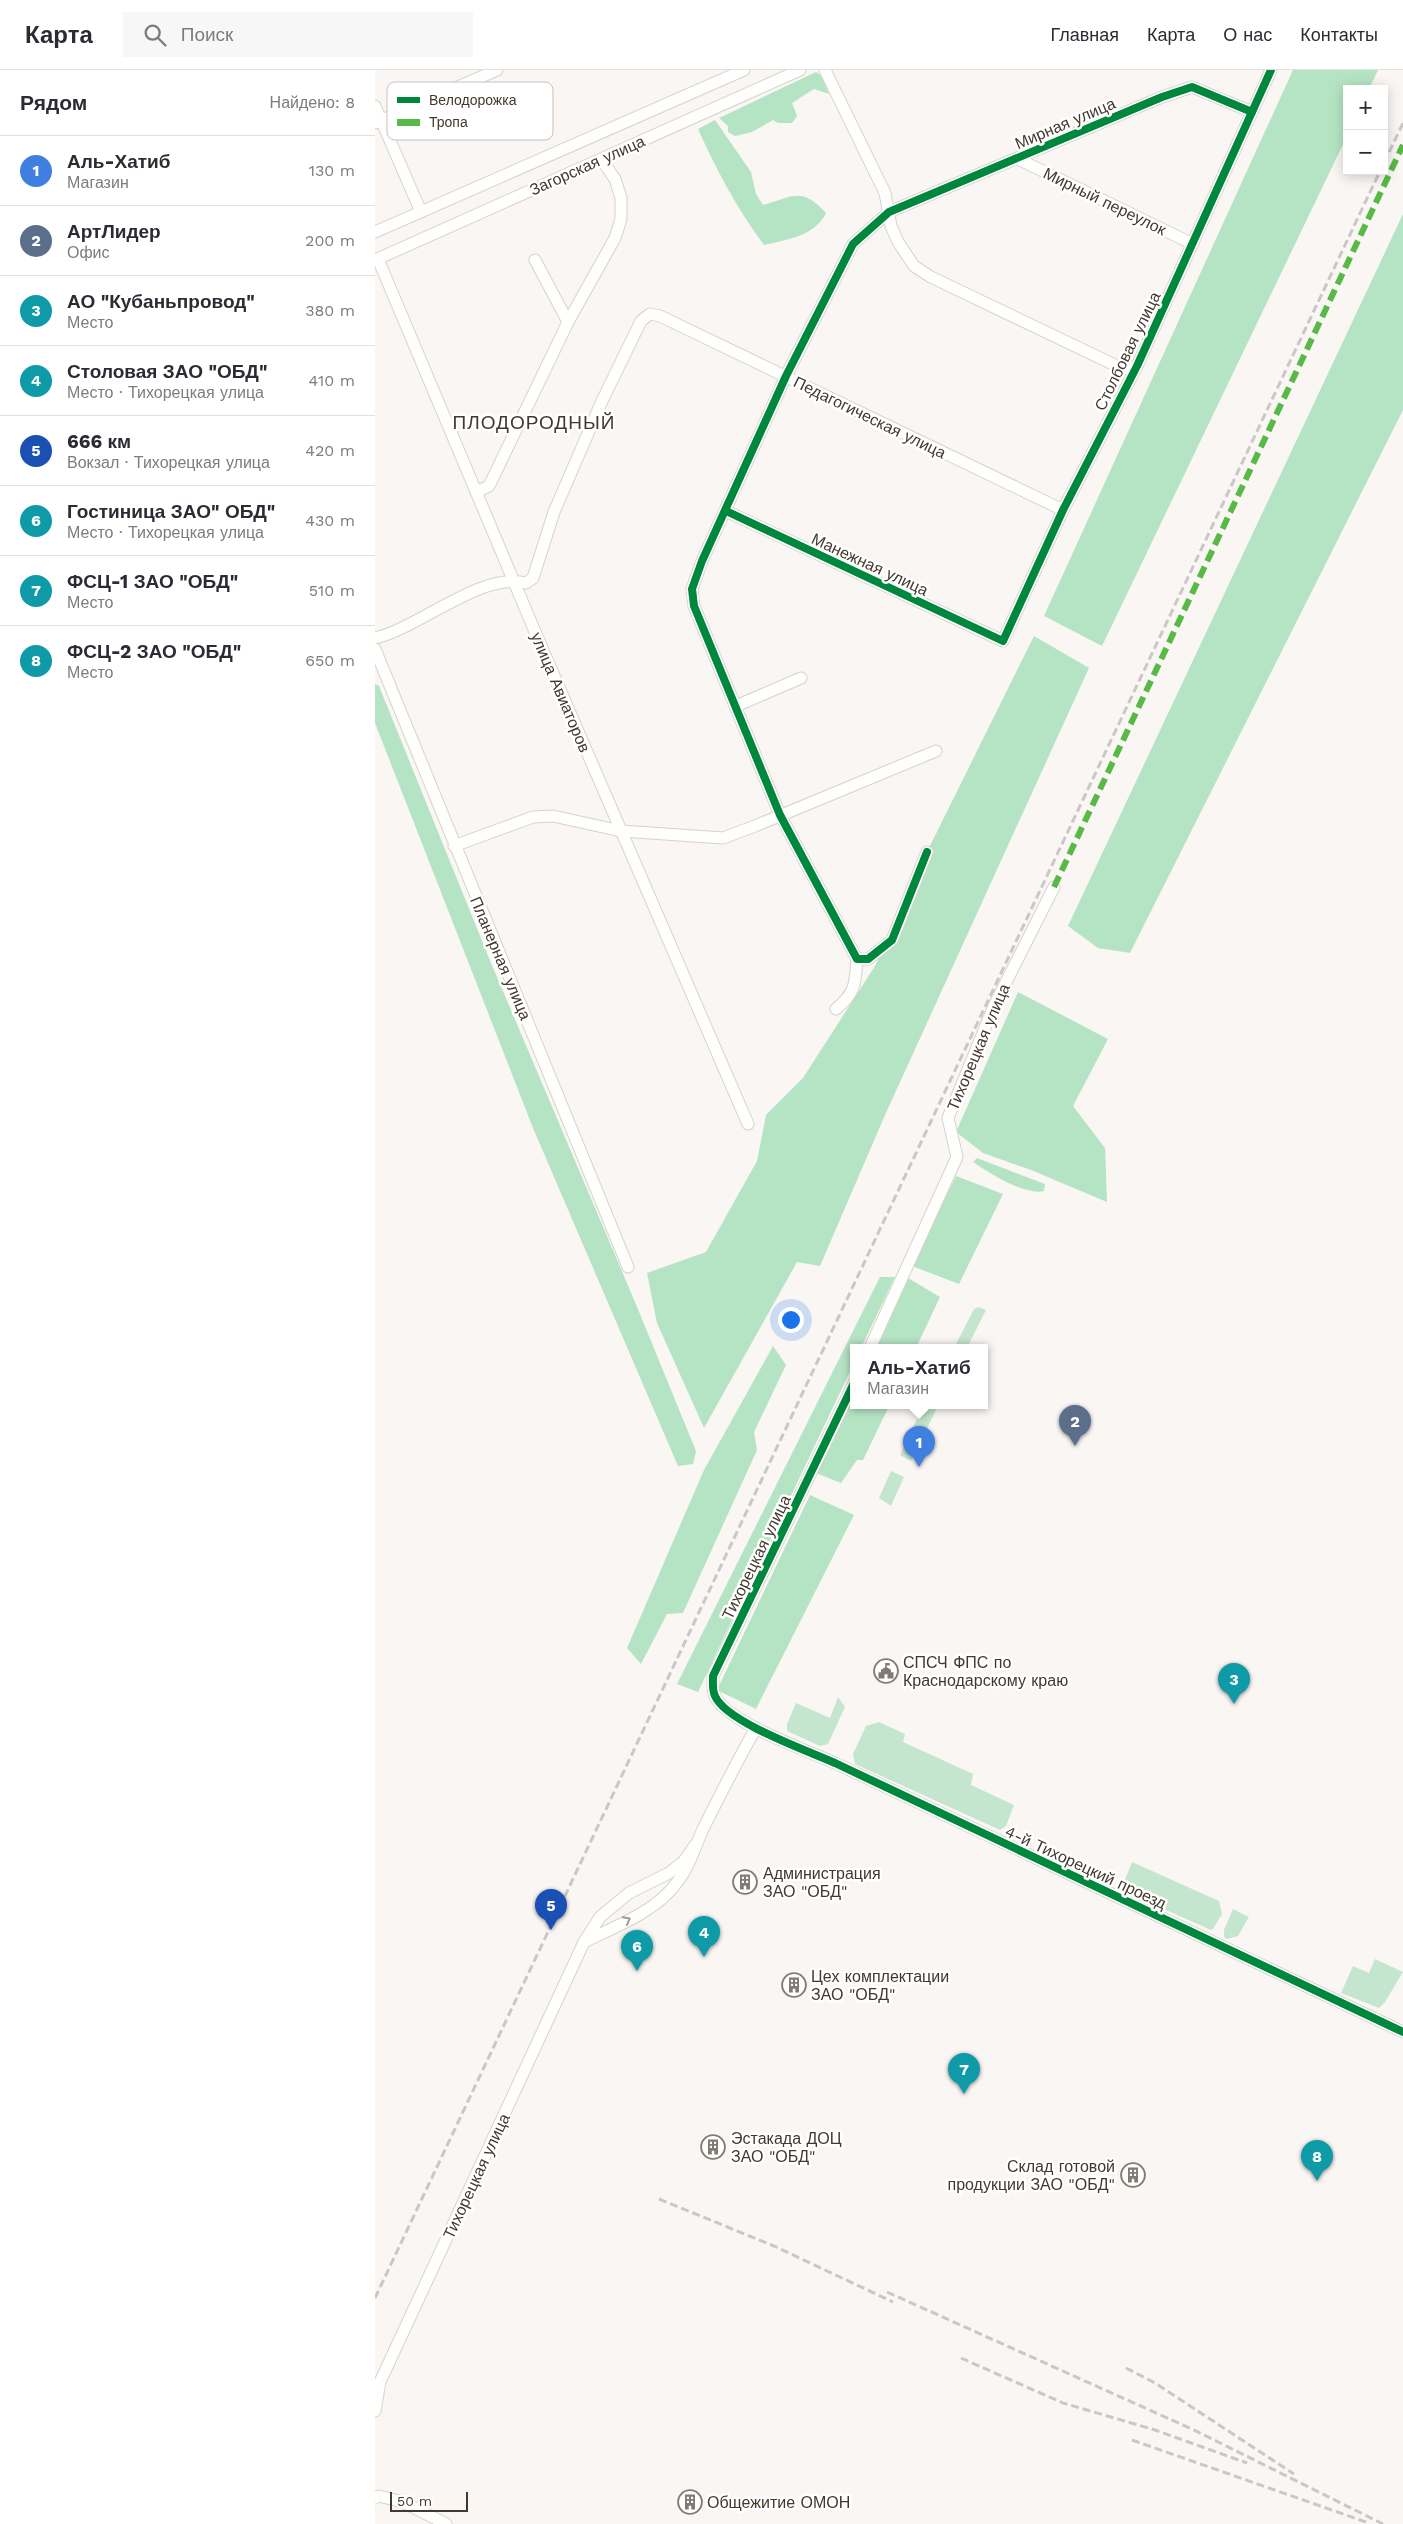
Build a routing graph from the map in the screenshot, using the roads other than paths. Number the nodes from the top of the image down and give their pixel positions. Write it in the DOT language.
graph roads {
  1 [pos="497,70"];
  2 [pos="744,70"];
  3 [pos="800,70"];
  4 [pos="825,70"];
  5 [pos="1271,70"];
  6 [pos="470,82"];
  7 [pos="375,106"];
  8 [pos="1252,112"];
  9 [pos="378,122"];
  10 [pos="1017,158"];
  11 [pos="601,159"];
  12 [pos="421,212"];
  13 [pos="889,212"];
  14 [pos="375,232"];
  15 [pos="1193,244"];
  16 [pos="377,259"];
  17 [pos="535,260"];
  18 [pos="568,322"];
  19 [pos="1137,366"];
  20 [pos="786,376"];
  21 [pos="476,492"];
  22 [pos="1063,510"];
  23 [pos="726,511"];
  24 [pos="514,580"];
  25 [pos="375,638"];
  26 [pos="1003,641"];
  27 [pos="375,650"];
  28 [pos="801,678"];
  29 [pos="736,706"];
  30 [pos="936,751"];
  31 [pos="779,815"];
  32 [pos="621,831"];
  33 [pos="454,846"];
  34 [pos="927,852"];
  35 [pos="1054,887"];
  36 [pos="857,959"];
  37 [pos="836,1009"];
  38 [pos="748,1124"];
  39 [pos="628,1266"];
  40 [pos="872,1344"];
  41 [pos="850,1391"];
  42 [pos="756,1728"];
  43 [pos="696,1844"];
  44 [pos="584,1942"];
  45 [pos="1403,2032"];
  46 [pos="375,2411"];
  47 [pos="375,2498"];
  48 [pos="446,2524"];
  1 -- 6 [label="street"];
  2 -- 12 [label="street, Загорская улица"];
  3 -- 11 [label="street, Загорская улица"];
  4 -- 13 [label="street"];
  5 -- 8 [label="street, Столбовая улица"];
  7 -- 9 [label="street"];
  8 -- 10 [label="street, Мирная улица"];
  8 -- 15 [label="street, Столбовая улица"];
  9 -- 12 [label="street"];
  10 -- 13 [label="street, Мирная улица"];
  10 -- 15 [label="street, Мирный переулок"];
  11 -- 16 [label="street, Загорская улица"];
  11 -- 18 [label="street"];
  12 -- 14 [label="street, Загорская улица"];
  13 -- 19 [label="street"];
  13 -- 20 [label="street, Мирная улица"];
  15 -- 19 [label="street, Столбовая улица"];
  16 -- 21 [label="street, улица Авиаторов"];
  17 -- 18 [label="street"];
  18 -- 21 [label="street"];
  19 -- 22 [label="street, Столбовая улица"];
  20 -- 22 [label="street, Педагогическая улица"];
  20 -- 23 [label="street, Мирная улица"];
  20 -- 24 [label="street, Педагогическая улица"];
  21 -- 24 [label="street, улица Авиаторов"];
  22 -- 26 [label="street, Столбовая улица"];
  23 -- 26 [label="street, Манежная улица"];
  23 -- 29 [label="street, Мирная улица"];
  24 -- 25 [label="street"];
  24 -- 32 [label="street, улица Авиаторов"];
  27 -- 33 [label="street, Планерная улица"];
  28 -- 29 [label="street"];
  29 -- 31 [label="street, Мирная улица"];
  30 -- 31 [label="street"];
  31 -- 32 [label="street"];
  31 -- 36 [label="street, Мирная улица"];
  32 -- 33 [label="street"];
  32 -- 38 [label="street, улица Авиаторов"];
  33 -- 39 [label="street, Планерная улица"];
  34 -- 36 [label="street"];
  35 -- 40 [label="street, Тихорецкая улица"];
  36 -- 37 [label="street"];
  41 -- 42 [label="street, Тихорецкая улица"];
  42 -- 43 [label="street, Тихорецкая улица"];
  42 -- 45 [label="street, 4-й Тихорецкий проезд"];
  43 -- 44 [label="street, Тихорецкая улица"];
  44 -- 43 [label="street, Тихорецкая улица, one-way"];
  44 -- 46 [label="street, Тихорецкая улица"];
  47 -- 48 [label="street"];
}
